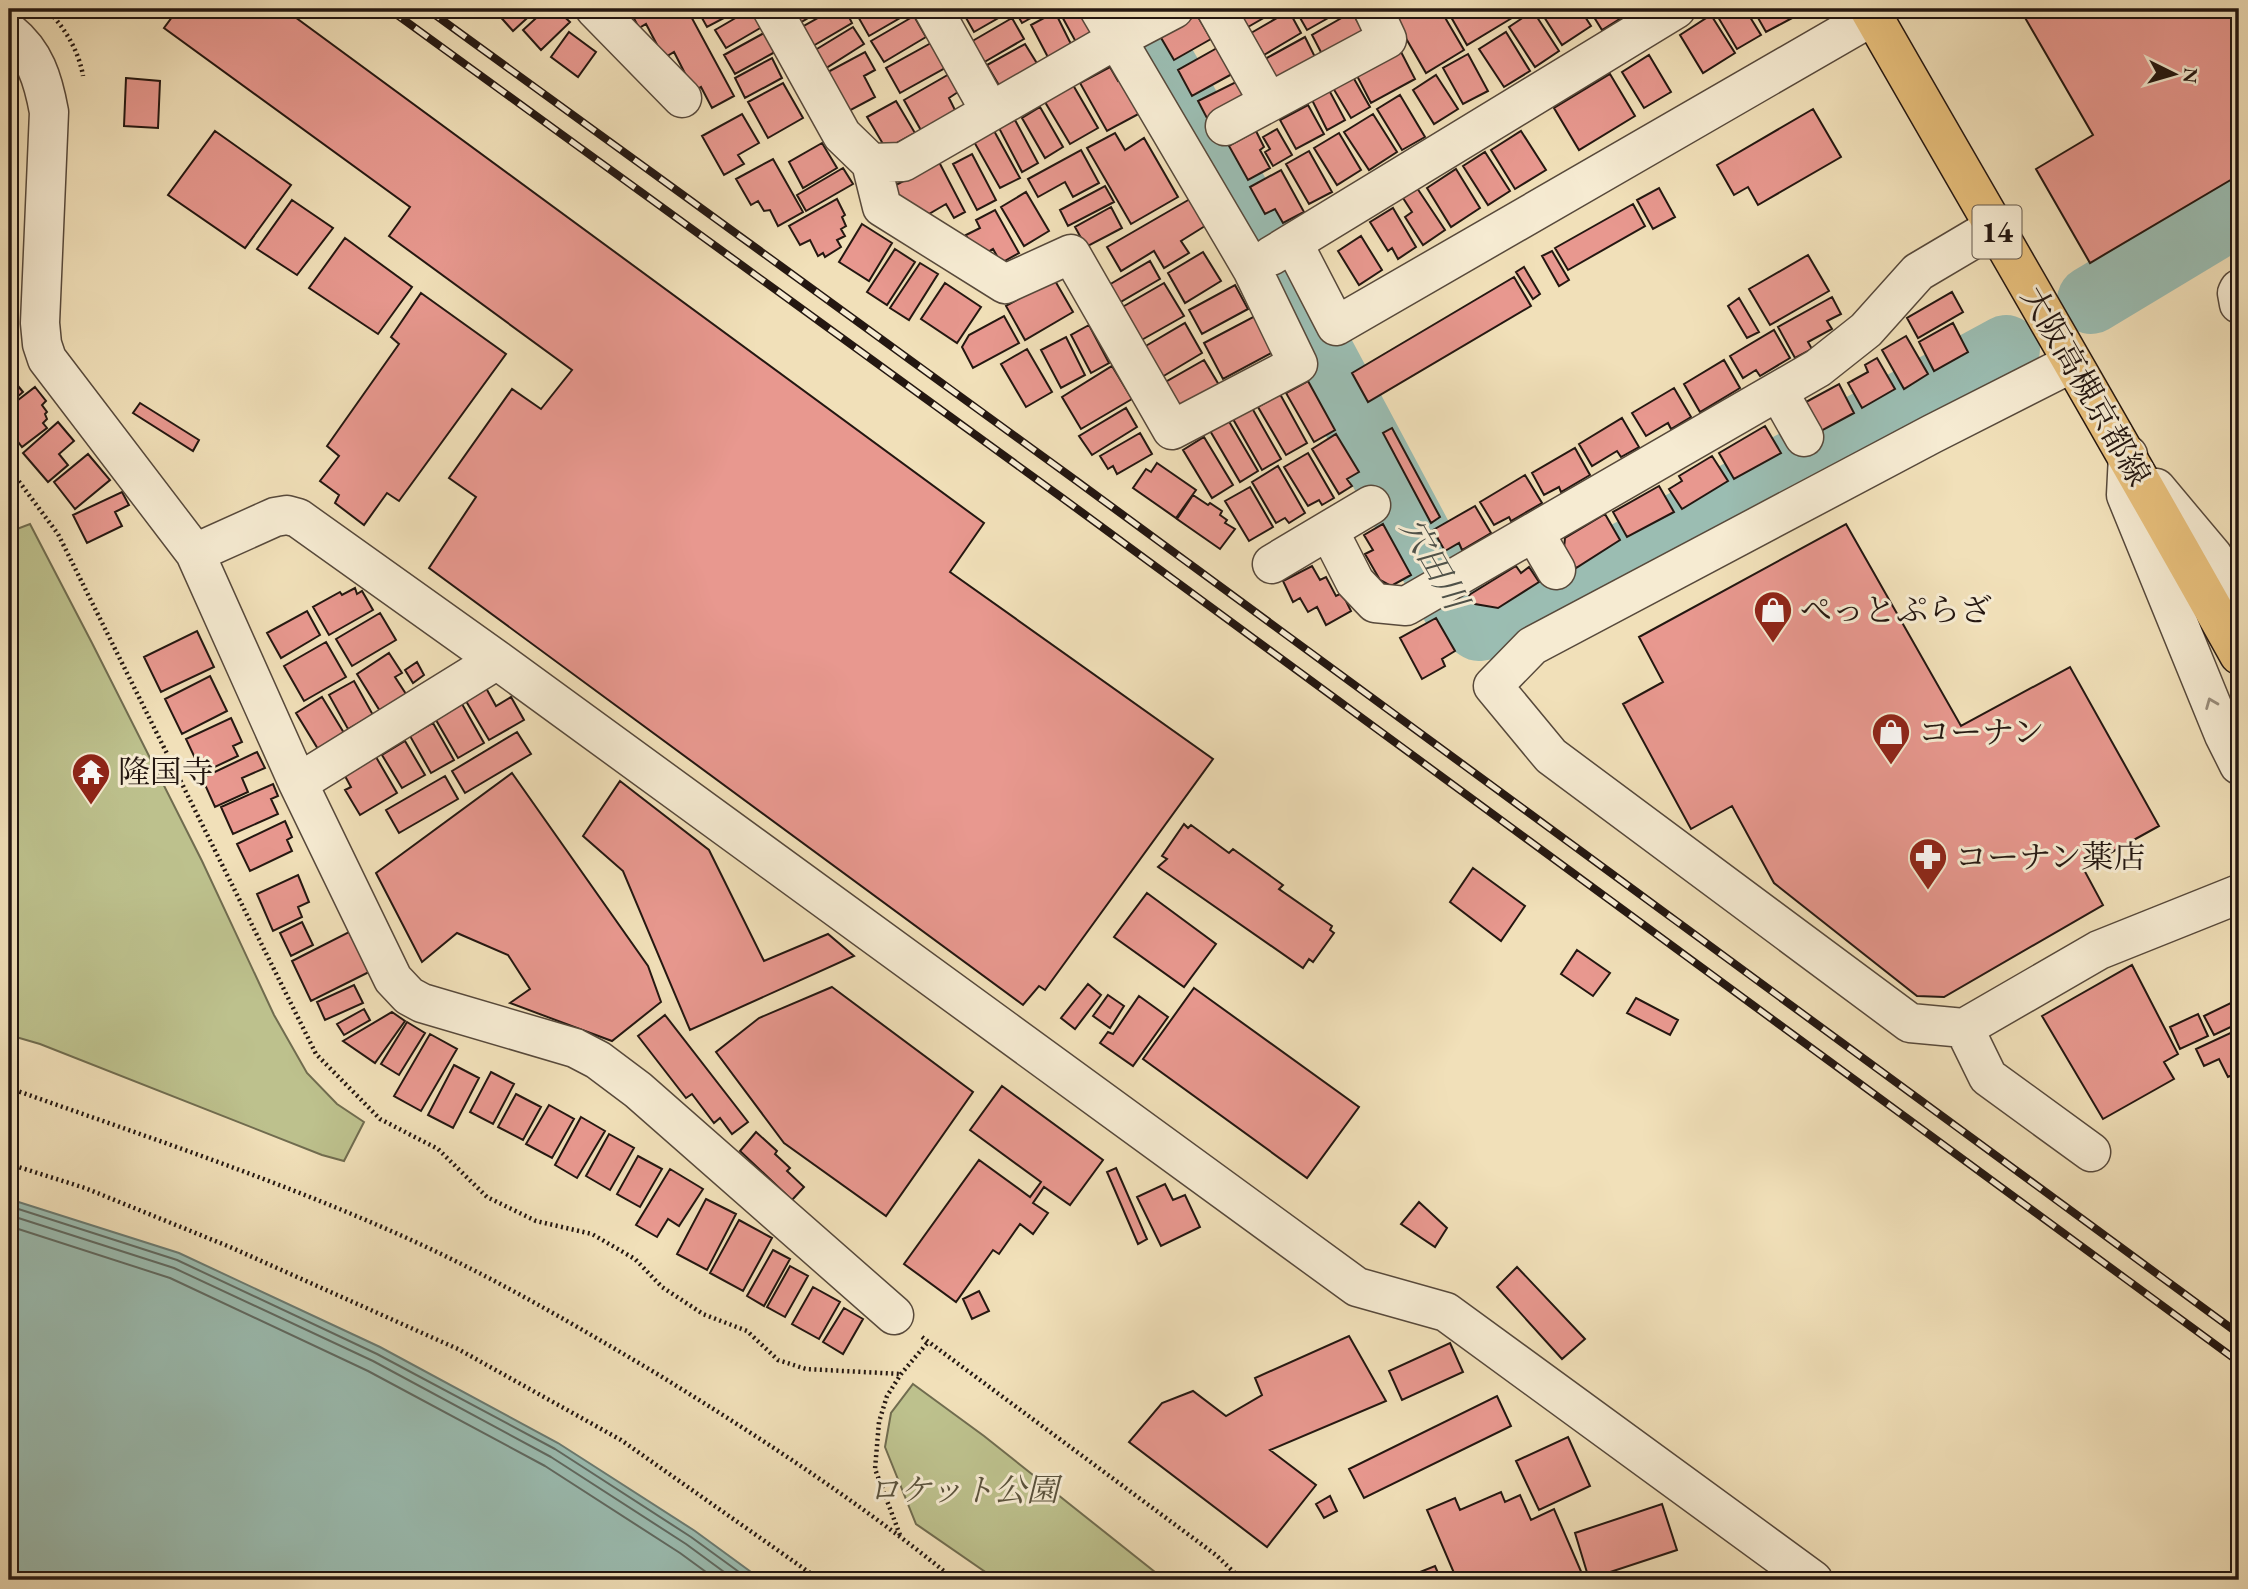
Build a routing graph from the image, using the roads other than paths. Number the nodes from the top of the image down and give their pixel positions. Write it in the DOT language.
graph roads {
  1 [pos="595,9"];
  2 [pos="772,9"];
  3 [pos="933,9"];
  4 [pos="1216,9"];
  5 [pos="1373,9"];
  6 [pos="1676,9"];
  7 [pos="1871,12"];
  8 [pos="1163,15"];
  9 [pos="1108,24"];
  10 [pos="9,32"];
  11 [pos="682,98"];
  12 [pos="1268,101"];
  13 [pos="990,111"];
  14 [pos="1225,126"];
  15 [pos="871,163"];
  16 [pos="1994,227"];
  17 [pos="1274,255"];
  18 [pos="2239,289"];
  19 [pos="2239,304"];
  20 [pos="2072,363"];
  21 [pos="1778,391"];
  22 [pos="1804,437"];
  23 [pos="2128,455"];
  24 [pos="1371,505"];
  25 [pos="1329,531"];
  26 [pos="1534,532"];
  27 [pos="195,553"];
  28 [pos="1272,564"];
  29 [pos="1556,570"];
  30 [pos="2239,598"];
  31 [pos="2239,654"];
  32 [pos="497,660"];
  33 [pos="2239,765"];
  34 [pos="298,783"];
  35 [pos="2239,894"];
  36 [pos="1964,1028"];
  37 [pos="2091,1152"];
  38 [pos="894,1315"];
  39 [pos="1813,1580"];
  1 -- 11 [label="street"];
  2 -- 15 [label="street"];
  3 -- 13 [label="street"];
  4 -- 12 [label="street"];
  5 -- 12 [label="street"];
  6 -- 17 [label="street"];
  7 -- 16 [label="main road, 大阪高槻京都線 / 14"];
  7 -- 17 [label="street"];
  8 -- 9 [label="street"];
  9 -- 13 [label="street"];
  9 -- 17 [label="street"];
  10 -- 27 [label="street"];
  12 -- 14 [label="street"];
  13 -- 15 [label="street"];
  15 -- 17 [label="street"];
  16 -- 20 [label="main road, 大阪高槻京都線 / 14"];
  16 -- 21 [label="street"];
  18 -- 19 [label="street"];
  20 -- 23 [label="main road, 大阪高槻京都線 / 14"];
  20 -- 36 [label="street"];
  21 -- 22 [label="street"];
  21 -- 26 [label="street"];
  23 -- 30 [label="street"];
  23 -- 31 [label="main road, 大阪高槻京都線 / 14"];
  33 -- 23 [label="street, one-way"];
  24 -- 25 [label="street"];
  25 -- 26 [label="street"];
  25 -- 28 [label="street"];
  26 -- 29 [label="street"];
  27 -- 32 [label="street"];
  27 -- 34 [label="street"];
  32 -- 34 [label="street"];
  32 -- 39 [label="street"];
  34 -- 38 [label="street"];
  35 -- 36 [label="street"];
  36 -- 37 [label="street"];
}
